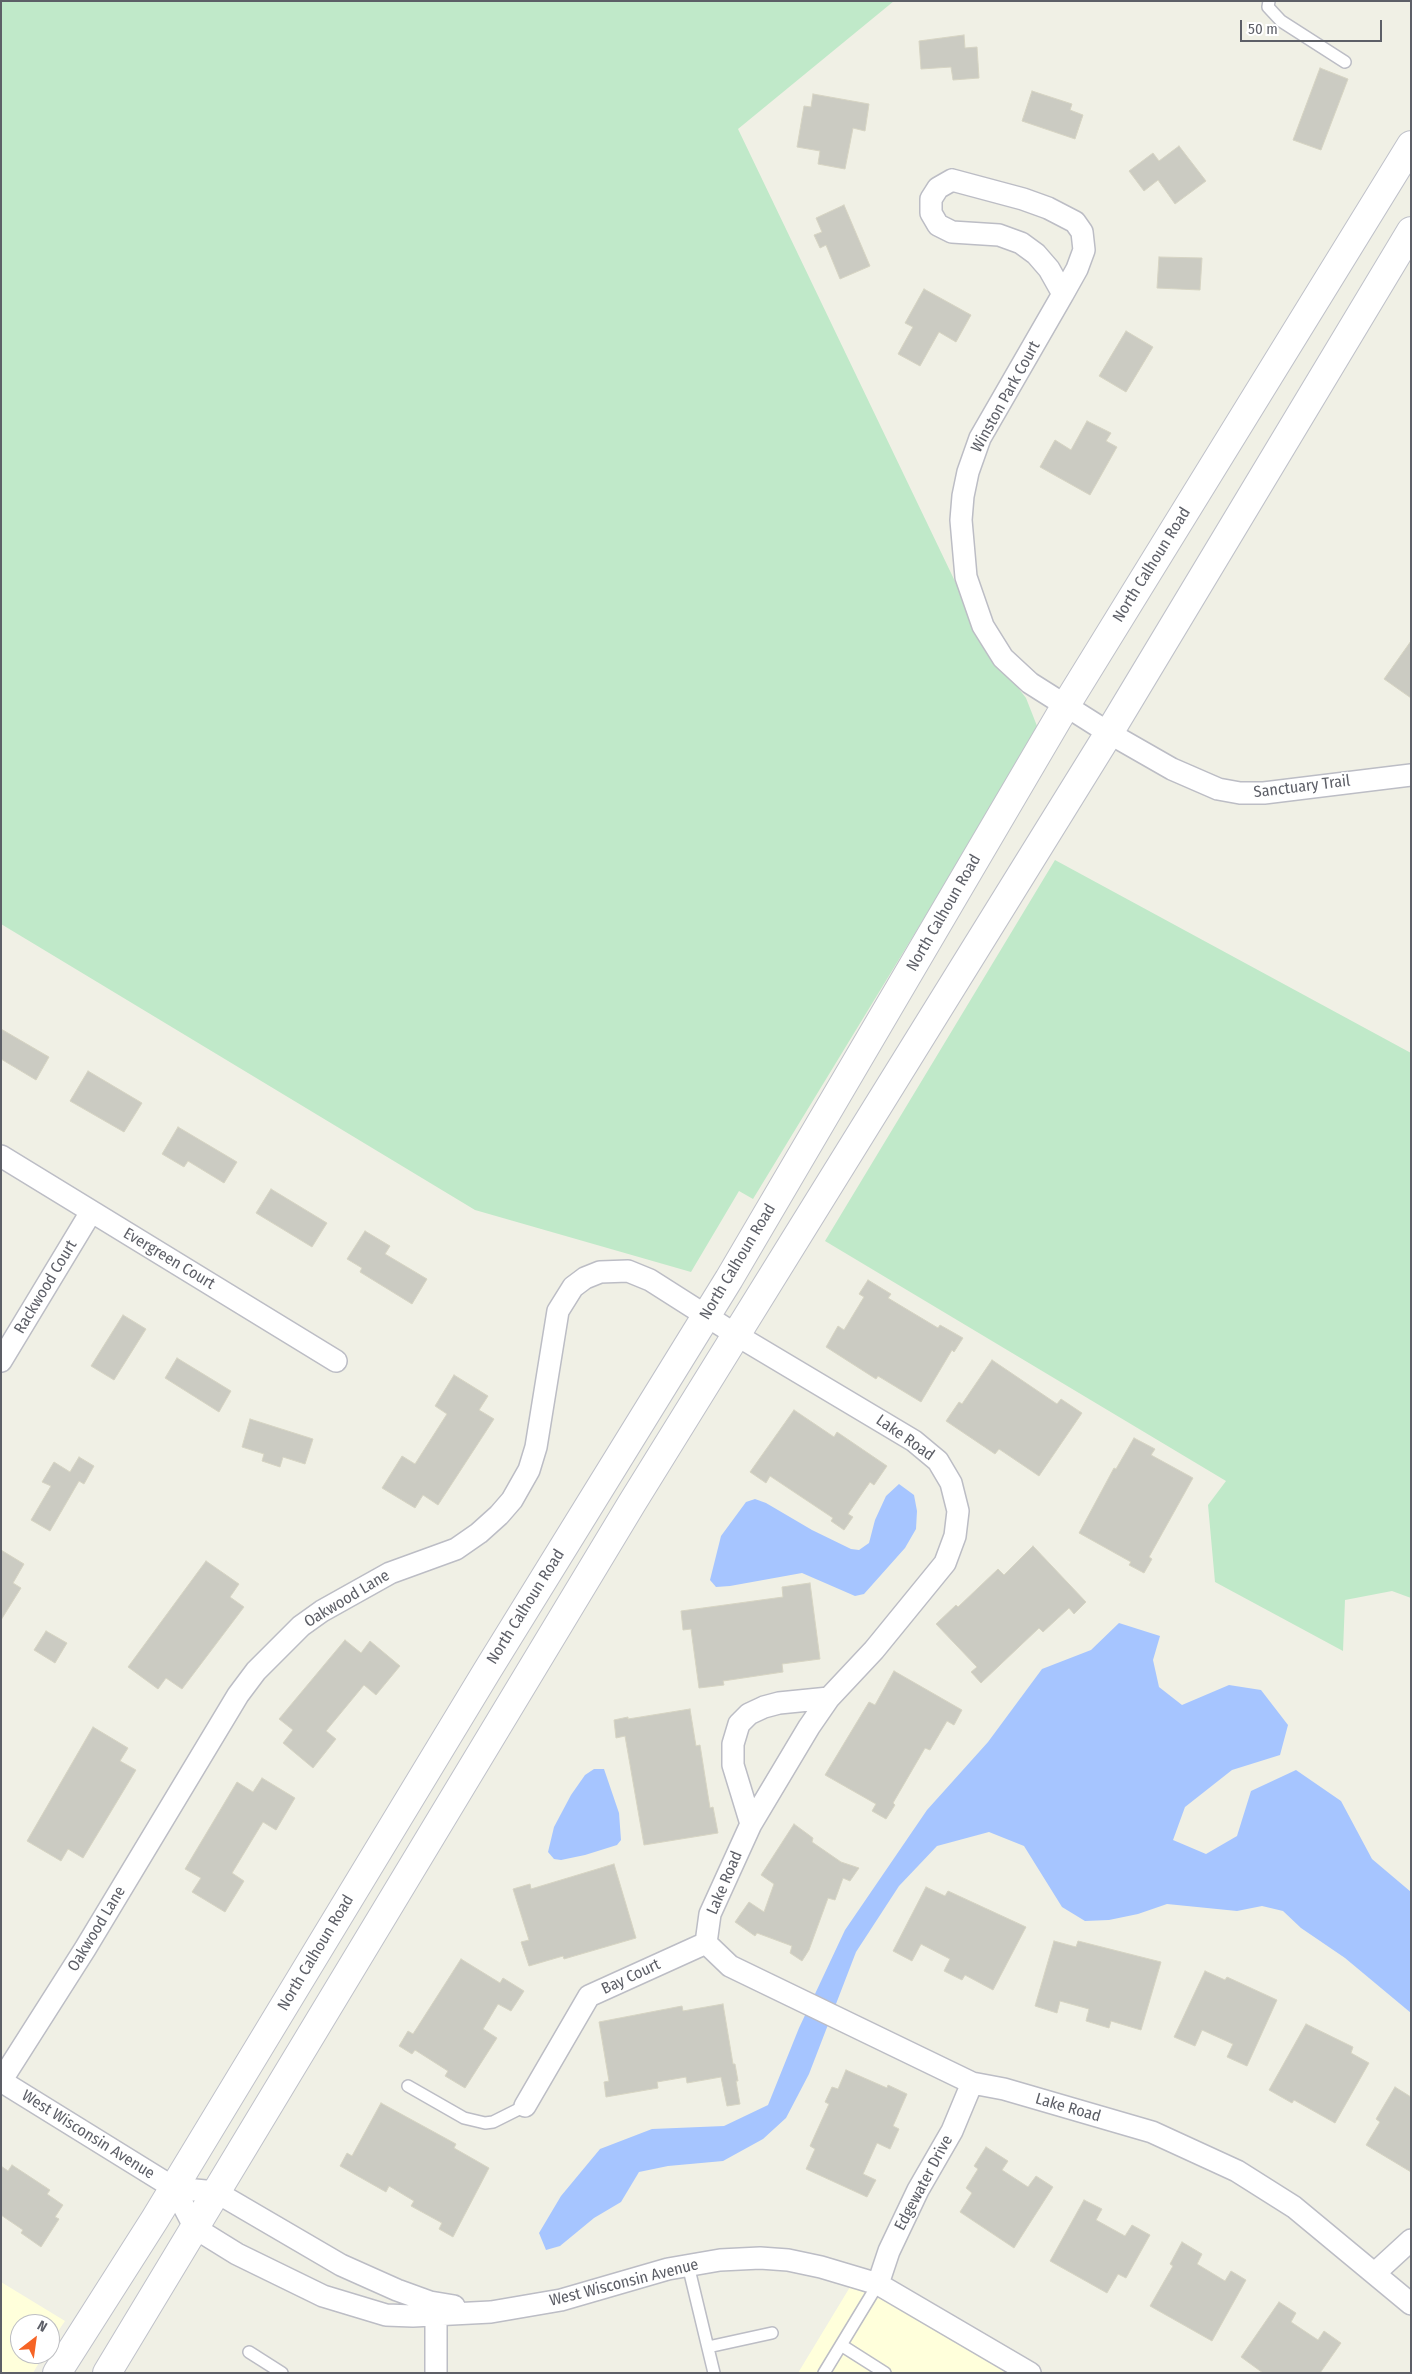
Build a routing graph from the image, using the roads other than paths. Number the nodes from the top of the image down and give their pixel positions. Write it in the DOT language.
graph roads {
  1 [pos="1270,1"];
  2 [pos="1345,62"];
  3 [pos="1411,145"];
  4 [pos="1411,231"];
  5 [pos="1063,294"];
  6 [pos="1066,705"];
  7 [pos="1109,733"];
  8 [pos="1411,775"];
  9 [pos="1,1156"];
  10 [pos="91,1212"];
  11 [pos="706,1315"];
  12 [pos="738,1336"];
  13 [pos="336,1361"];
  14 [pos="1,1362"];
  15 [pos="486,1671"];
  16 [pos="521,1691"];
  17 [pos="829,1698"];
  18 [pos="750,1824"];
  19 [pos="706,1943"];
  20 [pos="1,2081"];
  21 [pos="972,2084"];
  22 [pos="408,2086"];
  23 [pos="525,2106"];
  24 [pos="174,2188"];
  25 [pos="216,2192"];
  26 [pos="195,2228"];
  27 [pos="1411,2240"];
  28 [pos="688,2265"];
  29 [pos="1375,2274"];
  30 [pos="878,2284"];
  31 [pos="1411,2304"];
  32 [pos="435,2309"];
  33 [pos="772,2332"];
  34 [pos="841,2345"];
  35 [pos="708,2347"];
  36 [pos="249,2352"];
  37 [pos="56,2373"];
  38 [pos="108,2373"];
  39 [pos="282,2373"];
  40 [pos="436,2373"];
  41 [pos="714,2373"];
  42 [pos="824,2373"];
  43 [pos="885,2373"];
  44 [pos="1030,2373"];
  1 -- 2 [label="lane"];
  3 -- 6 [label="main road, North Calhoun Road"];
  4 -- 7 [label="main road"];
  5 -- 5 [label="street, Winston Park Court"];
  5 -- 6 [label="street, Winston Park Court"];
  6 -- 7 [label="street, Sanctuary Trail"];
  6 -- 11 [label="main road, North Calhoun Road"];
  7 -- 8 [label="street, Sanctuary Trail"];
  7 -- 12 [label="main road"];
  9 -- 10 [label="street, Evergreen Court"];
  10 -- 13 [label="street, Evergreen Court"];
  10 -- 14 [label="street, Rackwood Court"];
  11 -- 12 [label="street, Lake Road"];
  11 -- 15 [label="main road, North Calhoun Road"];
  11 -- 20 [label="street, Oakwood Lane"];
  12 -- 16 [label="main road"];
  12 -- 17 [label="street, Lake Road"];
  15 -- 16 [label="main road"];
  15 -- 24 [label="main road, North Calhoun Road"];
  16 -- 25 [label="main road"];
  17 -- 18 [label="street, Lake Road"];
  17 -- 18 [label="street"];
  18 -- 19 [label="street, Lake Road"];
  19 -- 21 [label="street, Lake Road"];
  19 -- 23 [label="street, Bay Court"];
  20 -- 24 [label="street, West Wisconsin Avenue"];
  21 -- 29 [label="street, Lake Road"];
  21 -- 30 [label="street, Edgewater Drive"];
  22 -- 23 [label="lane"];
  24 -- 25 [label="street, West Wisconsin Avenue"];
  24 -- 26 [label="street"];
  24 -- 37 [label="main road, North Calhoun Road"];
  25 -- 26 [label="main road"];
  25 -- 32 [label="street, West Wisconsin Avenue"];
  26 -- 32 [label="street, West Wisconsin Avenue"];
  26 -- 38 [label="main road"];
  27 -- 29 [label="street"];
  28 -- 30 [label="street, West Wisconsin Avenue"];
  28 -- 32 [label="street, West Wisconsin Avenue"];
  28 -- 35 [label="lane"];
  29 -- 31 [label="street, Lake Road"];
  30 -- 34 [label="lane"];
  30 -- 44 [label="street, West Wisconsin Avenue"];
  32 -- 40 [label="street"];
  33 -- 35 [label="lane"];
  34 -- 42 [label="lane"];
  34 -- 43 [label="lane"];
  35 -- 41 [label="lane"];
  36 -- 39 [label="lane"];
}
